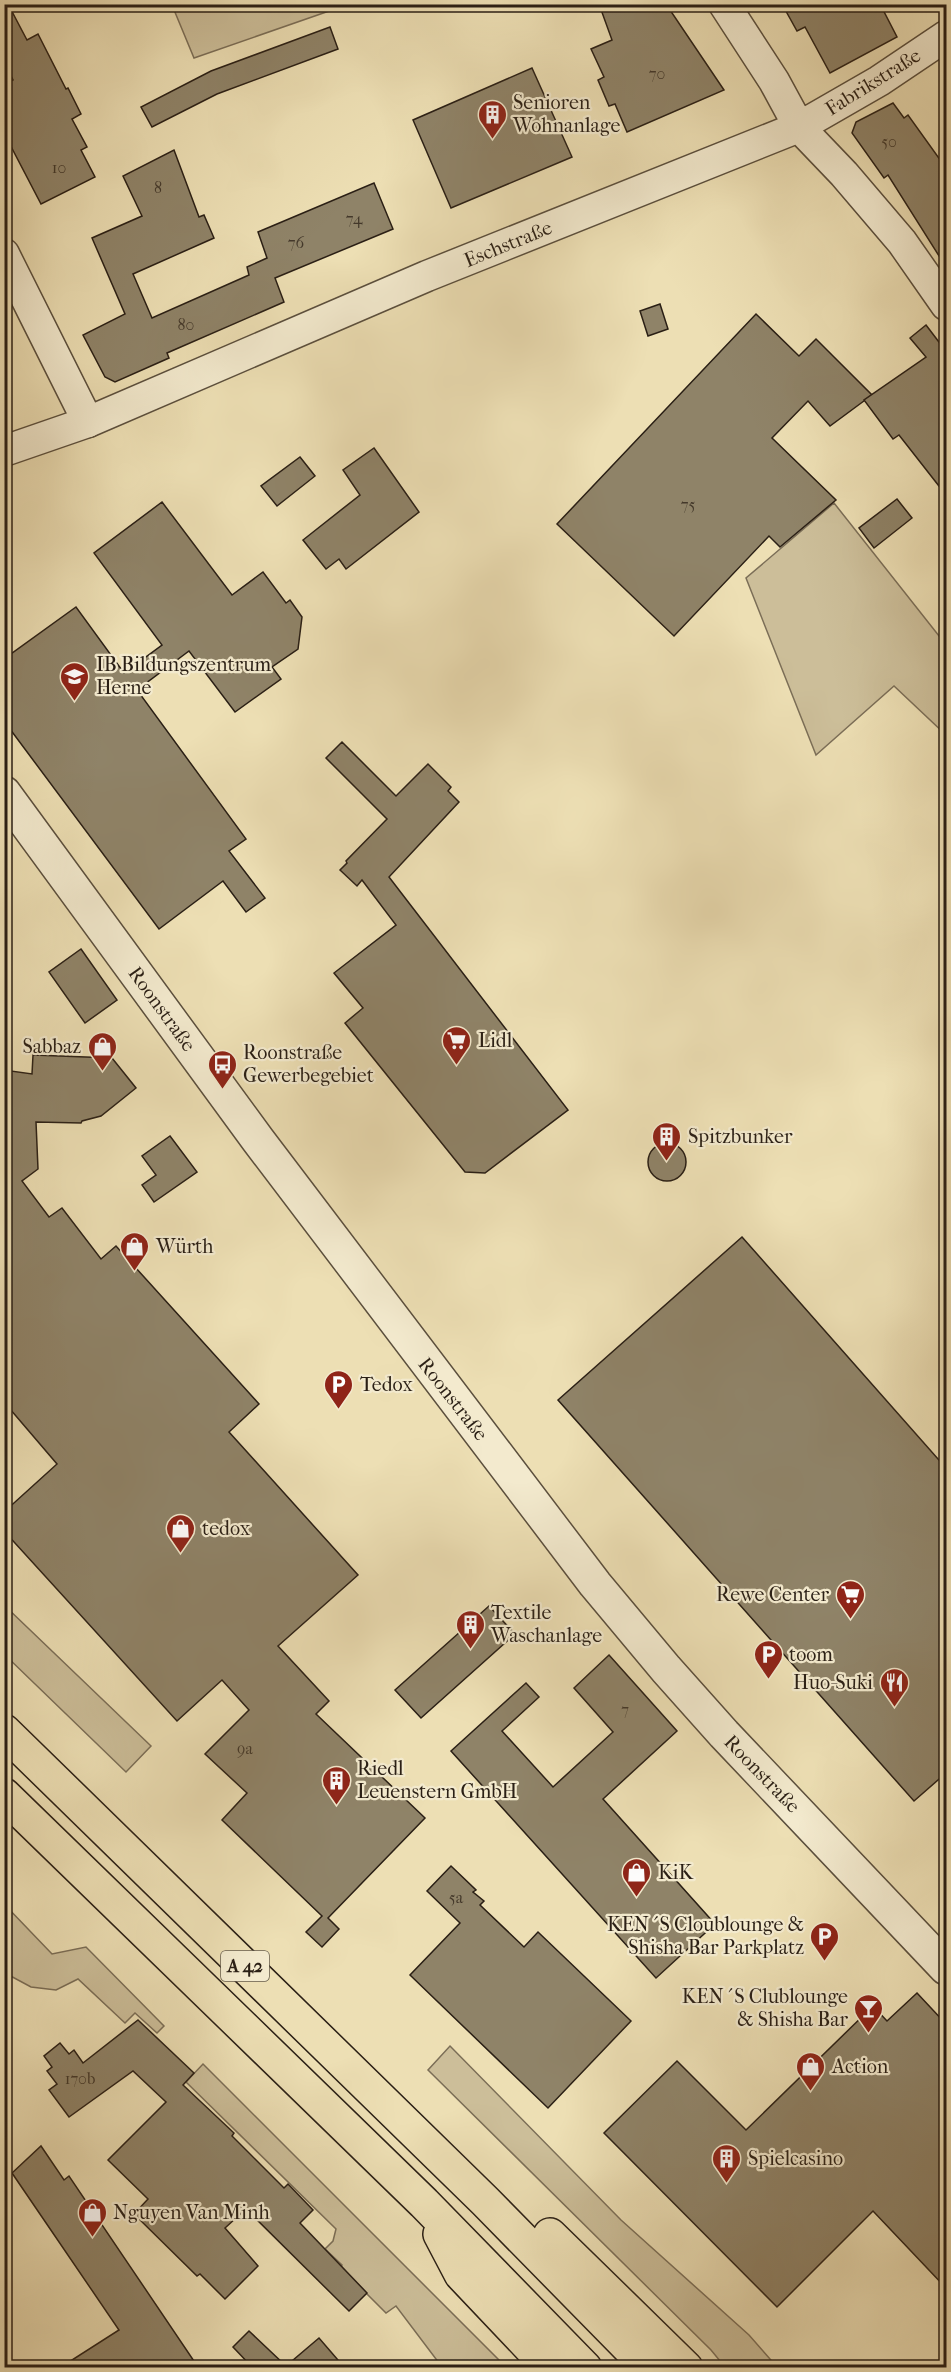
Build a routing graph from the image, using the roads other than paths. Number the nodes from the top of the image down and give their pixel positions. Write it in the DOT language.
graph roads {
  1 [pos="724,4"];
  2 [pos="946,36"];
  3 [pos="799,127"];
  4 [pos="4,255"];
  5 [pos="946,305"];
  6 [pos="88,422"];
  7 [pos="4,451"];
  8 [pos="4,793"];
  9 [pos="4,1731"];
  10 [pos="4,1795"];
  11 [pos="946,1968"];
  12 [pos="485,2201"];
  13 [pos="423,2203"];
  14 [pos="550,2367"];
  15 [pos="585,2367"];
  16 [pos="649,2367"];
  17 [pos="686,2367"];
  1 -- 3 [label="street"];
  2 -- 3 [label="street, Fabrikstraße"];
  3 -- 5 [label="street"];
  3 -- 6 [label="street, Eschstraße"];
  4 -- 6 [label="street"];
  6 -- 7 [label="street, Eschstraße"];
  8 -- 11 [label="street, Roonstraße"];
  9 -- 12 [label="highway, A 42"];
  10 -- 13 [label="highway, A 42"];
  12 -- 16 [label="highway, A 42"];
  12 -- 17 [label="highway"];
  13 -- 14 [label="highway"];
  13 -- 15 [label="highway, A 42"];
}
